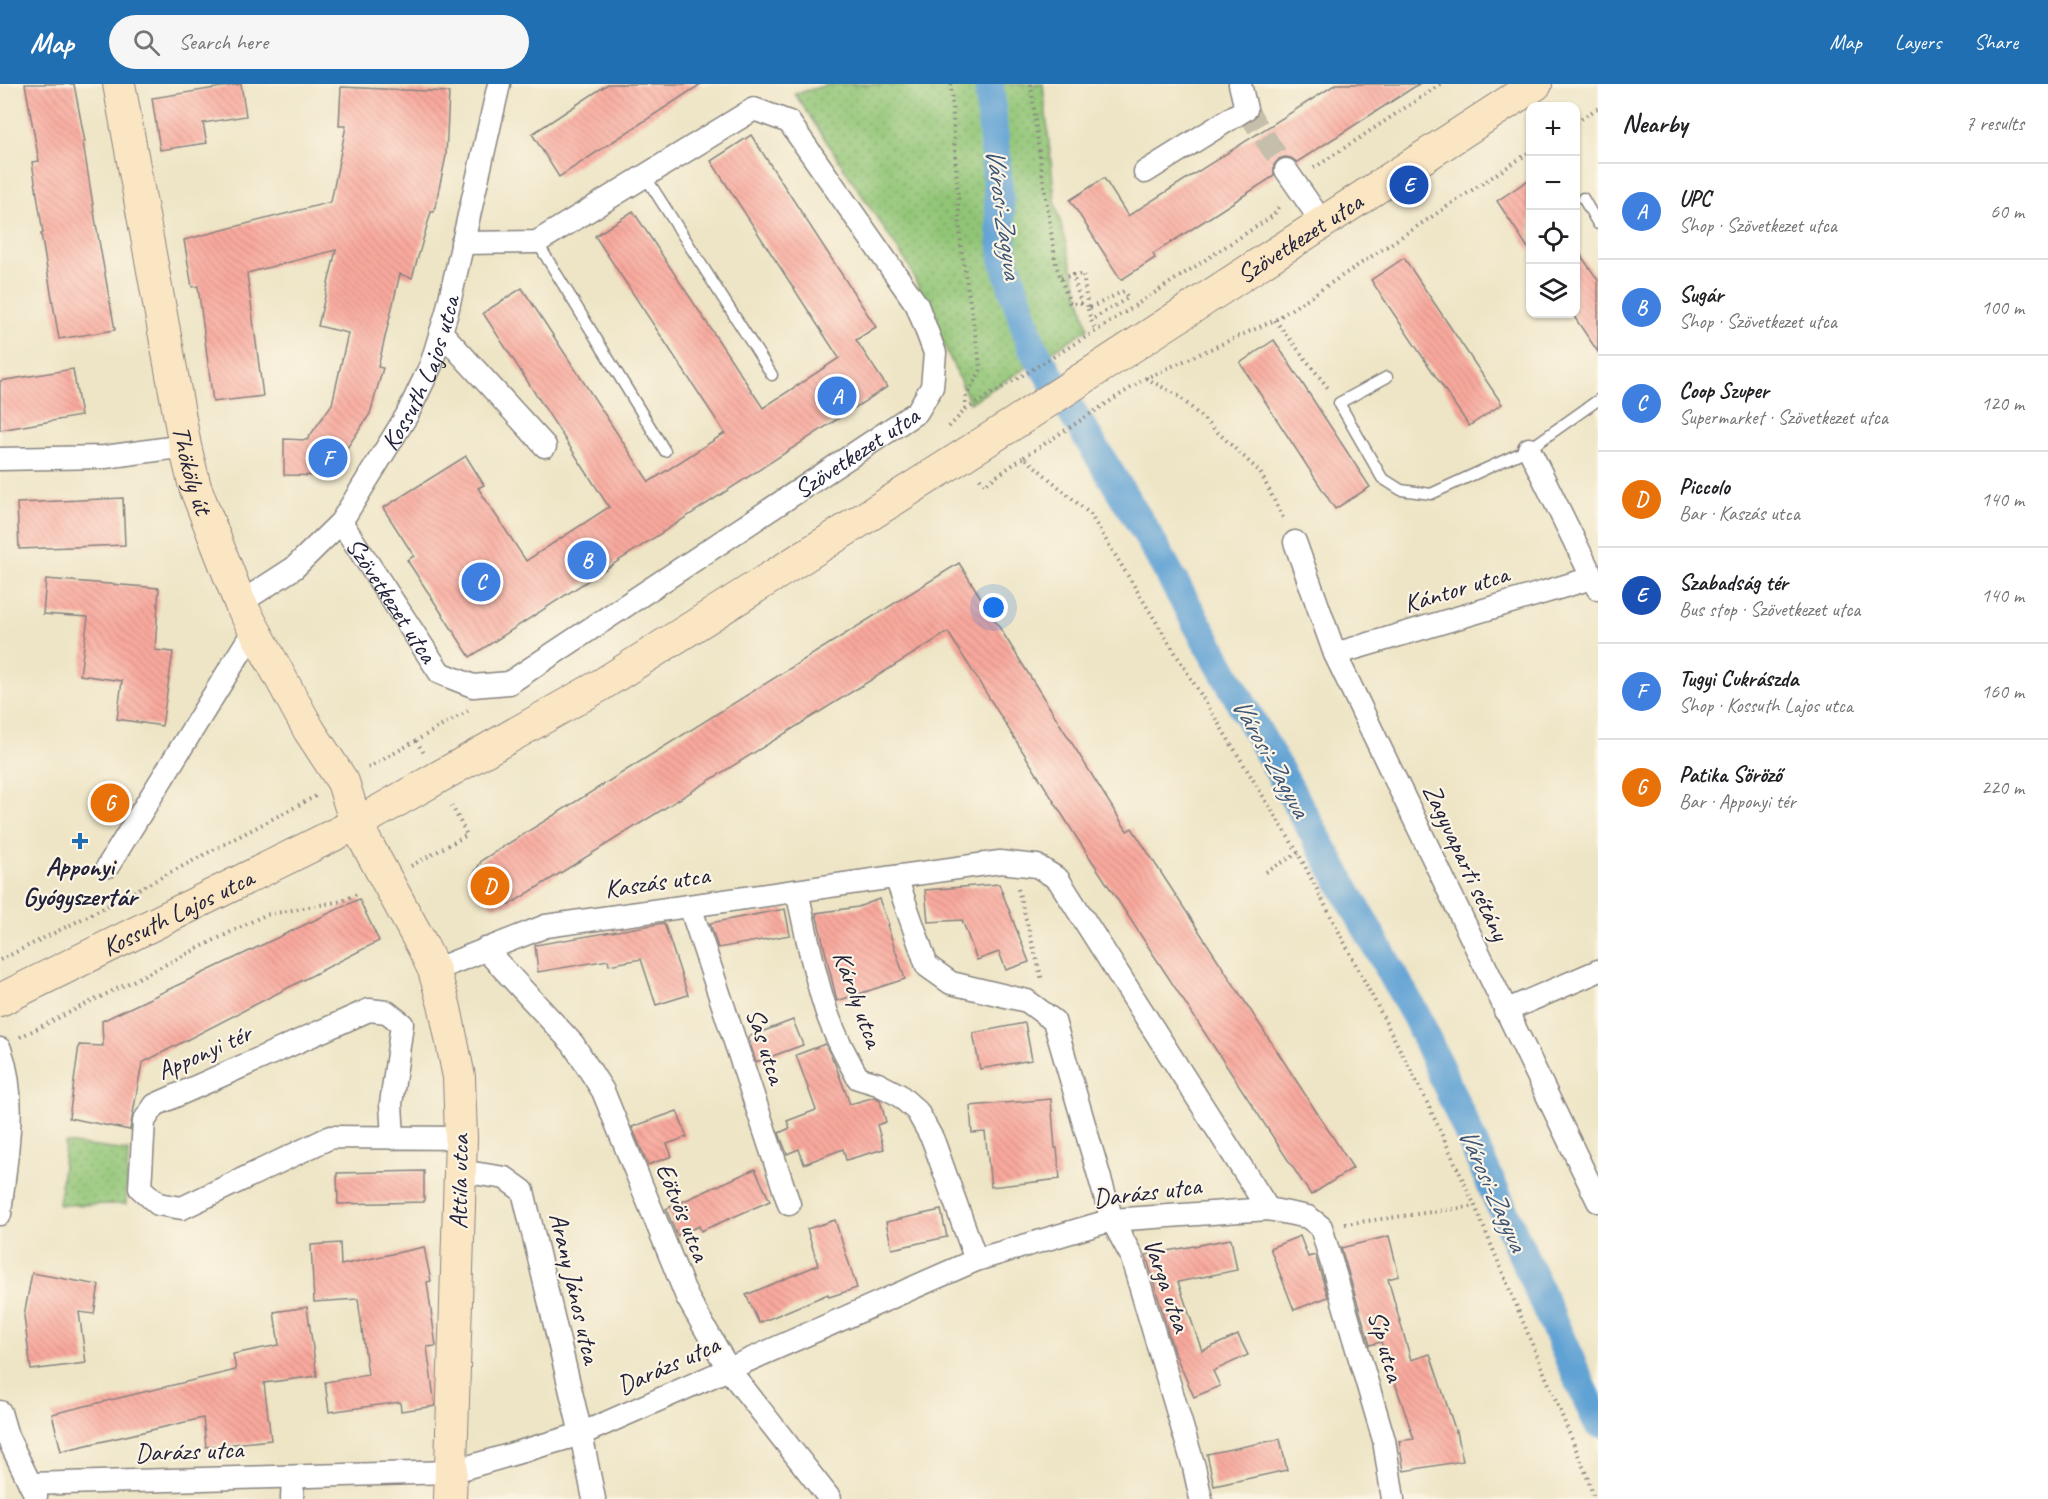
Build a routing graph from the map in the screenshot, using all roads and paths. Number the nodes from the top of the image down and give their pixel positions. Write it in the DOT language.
graph roads {
  1 [pos="119,84"];
  2 [pos="951,84"];
  3 [pos="1031,84"];
  4 [pos="1240,84"];
  5 [pos="1441,84"];
  6 [pos="1536,84"];
  7 [pos="500,85"];
  8 [pos="1598,108"];
  9 [pos="1580,119"];
  10 [pos="1526,155"];
  11 [pos="1145,172"];
  12 [pos="645,176"];
  13 [pos="1289,176"];
  14 [pos="1583,198"];
  15 [pos="1322,222"];
  16 [pos="1598,224"];
  17 [pos="537,242"];
  18 [pos="462,243"];
  19 [pos="1073,275"];
  20 [pos="1060,278"];
  21 [pos="1088,309"];
  22 [pos="1091,320"];
  23 [pos="1275,320"];
  24 [pos="1096,331"];
  25 [pos="441,332"];
  26 [pos="772,375"];
  27 [pos="1387,377"];
  28 [pos="1146,378"];
  29 [pos="1598,400"];
  30 [pos="1339,403"];
  31 [pos="965,410"];
  32 [pos="948,428"];
  33 [pos="185,446"];
  34 [pos="545,446"];
  35 [pos="1529,449"];
  36 [pos="665,451"];
  37 [pos="966,454"];
  38 [pos="1024,457"];
  39 [pos="0,459"];
  40 [pos="341,522"];
  41 [pos="1295,542"];
  42 [pos="1595,584"];
  43 [pos="240,603"];
  44 [pos="255,630"];
  45 [pos="1335,654"];
  46 [pos="438,777"];
  47 [pos="343,782"];
  48 [pos="356,824"];
  49 [pos="1298,854"];
  50 [pos="1011,863"];
  51 [pos="108,866"];
  52 [pos="1266,872"];
  53 [pos="896,877"];
  54 [pos="388,880"];
  55 [pos="797,891"];
  56 [pos="690,906"];
  57 [pos="485,949"];
  58 [pos="0,960"];
  59 [pos="434,970"];
  60 [pos="1598,971"];
  61 [pos="0,1000"];
  62 [pos="1505,1011"];
  63 [pos="1053,1021"];
  64 [pos="5,1045"];
  65 [pos="393,1138"];
  66 [pos="461,1138"];
  67 [pos="460,1172"];
  68 [pos="1598,1201"];
  69 [pos="789,1204"];
  70 [pos="1475,1206"];
  71 [pos="1268,1209"];
  72 [pos="0,1214"];
  73 [pos="1112,1220"];
  74 [pos="1314,1222"];
  75 [pos="976,1260"];
  76 [pos="729,1370"];
  77 [pos="0,1412"];
  78 [pos="581,1434"];
  79 [pos="451,1485"];
  80 [pos="292,1488"];
  81 [pos="34,1491"];
  82 [pos="594,1499"];
  83 [pos="830,1499"];
  84 [pos="1201,1499"];
  85 [pos="1393,1499"];
  86 [pos="1594,1499"];
  1 -- 33 [label="street, Thököly út"];
  2 -- 31 [label="path"];
  3 -- 20 [label="path"];
  4 -- 11 [label="street"];
  5 -- 13 [label="path"];
  6 -- 15 [label="street, Szövetkezet utca"];
  7 -- 18 [label="street, Kossuth Lajos utca"];
  8 -- 9 [label="path"];
  10 -- 23 [label="path"];
  12 -- 17 [label="street, Szövetkezet utca"];
  12 -- 26 [label="lane"];
  12 -- 40 [label="street, Szövetkezet utca"];
  13 -- 15 [label="street"];
  13 -- 24 [label="path"];
  14 -- 16 [label="lane"];
  15 -- 37 [label="street, Szövetkezet utca"];
  17 -- 18 [label="street"];
  17 -- 36 [label="lane"];
  18 -- 25 [label="street, Kossuth Lajos utca"];
  19 -- 20 [label="path"];
  19 -- 20 [label="path"];
  19 -- 21 [label="path"];
  21 -- 22 [label="path"];
  21 -- 22 [label="path"];
  22 -- 24 [label="path"];
  23 -- 28 [label="path"];
  23 -- 30 [label="path"];
  24 -- 31 [label="path"];
  25 -- 34 [label="street"];
  25 -- 40 [label="street, Kossuth Lajos utca"];
  27 -- 30 [label="lane"];
  28 -- 38 [label="path"];
  28 -- 41 [label="path"];
  29 -- 35 [label="lane"];
  30 -- 35 [label="lane"];
  31 -- 32 [label="path"];
  33 -- 39 [label="street"];
  33 -- 43 [label="street, Thököly út"];
  35 -- 42 [label="street"];
  37 -- 38 [label="path"];
  37 -- 46 [label="street, Szövetkezet utca"];
  38 -- 49 [label="path"];
  40 -- 43 [label="street, Kossuth Lajos utca"];
  41 -- 45 [label="street, Zagyvaparti sétány"];
  42 -- 45 [label="street, Kántor utca"];
  43 -- 44 [label="street, Thököly út"];
  44 -- 47 [label="street, Thököly út"];
  44 -- 51 [label="street"];
  45 -- 62 [label="street, Zagyvaparti sétány"];
  46 -- 47 [label="path"];
  46 -- 48 [label="street, Szövetkezet utca"];
  46 -- 54 [label="path"];
  47 -- 48 [label="street, Thököly út"];
  47 -- 58 [label="path"];
  48 -- 54 [label="street, Thököly út"];
  48 -- 61 [label="street, Kossuth Lajos utca"];
  49 -- 52 [label="path"];
  49 -- 70 [label="path"];
  50 -- 53 [label="street, Kaszás utca"];
  50 -- 63 [label="path"];
  50 -- 71 [label="street, Kaszás utca"];
  53 -- 55 [label="street, Kaszás utca"];
  53 -- 63 [label="street"];
  54 -- 59 [label="street, Attila utca"];
  54 -- 64 [label="path"];
  55 -- 56 [label="street, Kaszás utca"];
  55 -- 75 [label="street, Károly utca"];
  56 -- 57 [label="street, Kaszás utca"];
  56 -- 69 [label="street, Sas utca"];
  57 -- 59 [label="street, Kaszás utca"];
  57 -- 76 [label="street, Eötvös utca"];
  59 -- 66 [label="street, Attila utca"];
  60 -- 62 [label="street"];
  62 -- 68 [label="street, Zagyvaparti sétány"];
  63 -- 73 [label="street, Varga utca"];
  64 -- 72 [label="street"];
  65 -- 65 [label="street, Apponyi tér"];
  65 -- 66 [label="street, Apponyi tér"];
  66 -- 67 [label="street, Attila utca"];
  67 -- 78 [label="street, Arany János utca"];
  67 -- 79 [label="street, Attila utca"];
  70 -- 74 [label="path"];
  70 -- 86 [label="path"];
  71 -- 73 [label="street, Darázs utca"];
  71 -- 74 [label="street, Darázs utca"];
  73 -- 75 [label="street, Darázs utca"];
  73 -- 84 [label="street, Varga utca"];
  74 -- 85 [label="street, Síp utca"];
  75 -- 76 [label="street, Darázs utca"];
  76 -- 78 [label="street, Darázs utca"];
  76 -- 83 [label="street, Eötvös utca"];
  77 -- 81 [label="street"];
  78 -- 79 [label="street, Darázs utca"];
  78 -- 82 [label="street, Arany János utca"];
  79 -- 80 [label="street, Darázs utca"];
  80 -- 81 [label="street, Darázs utca"];
}
